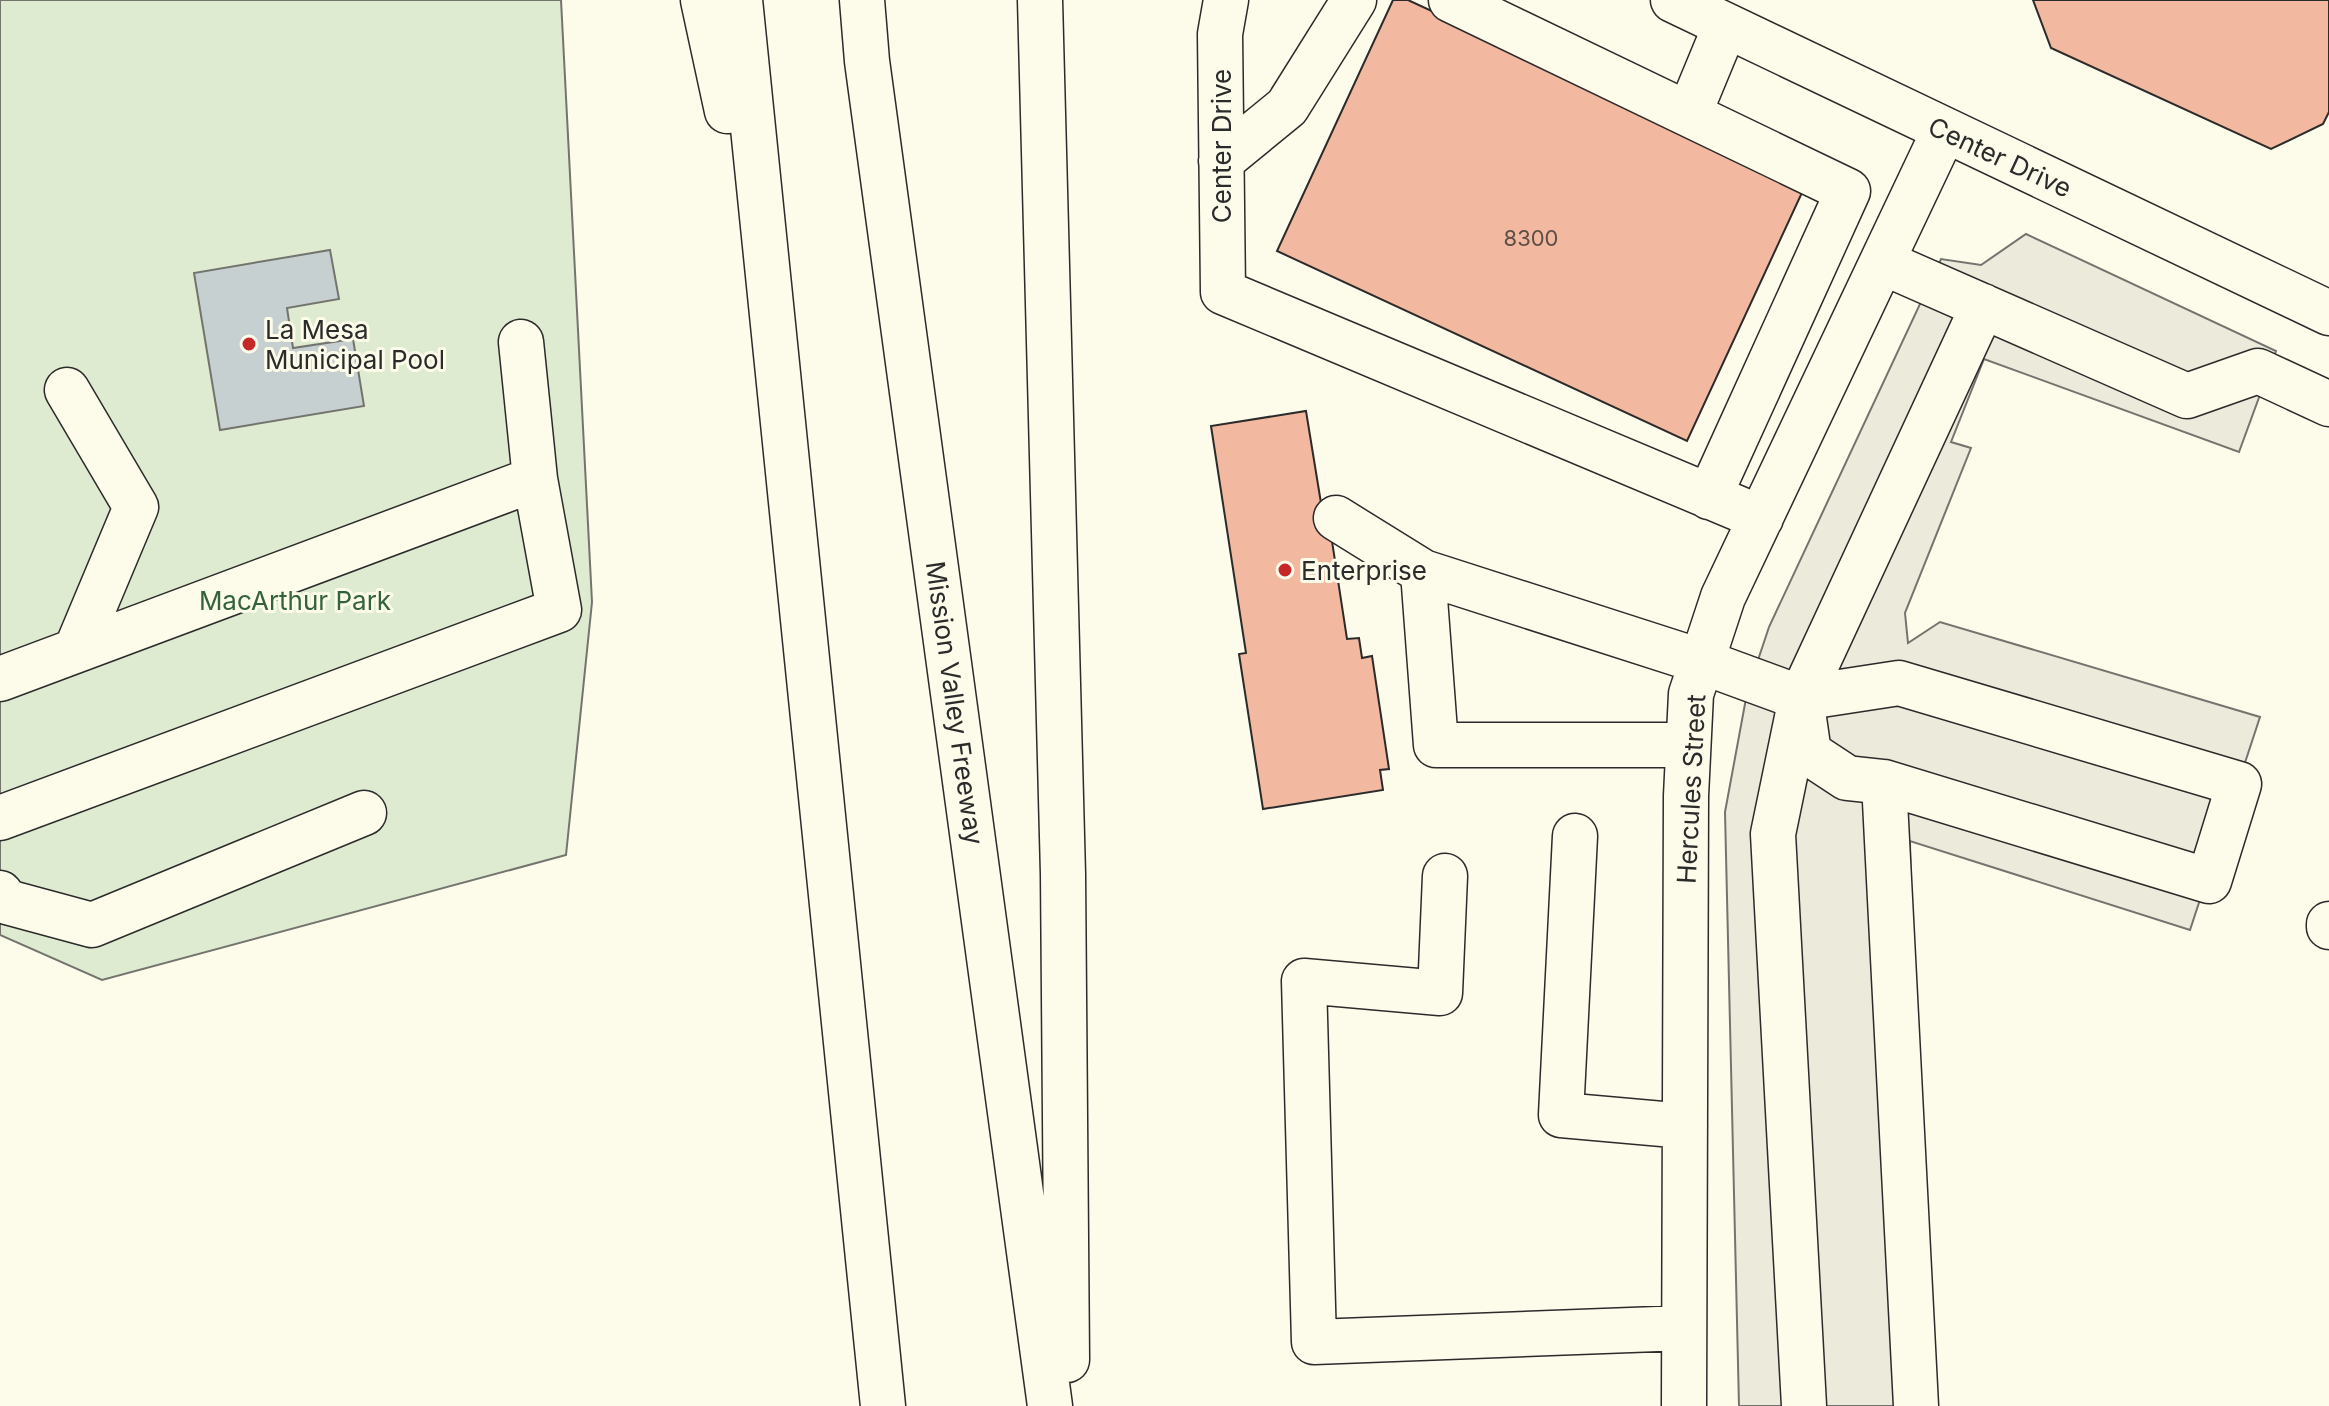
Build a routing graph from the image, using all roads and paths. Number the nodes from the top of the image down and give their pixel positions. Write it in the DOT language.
graph roads {
  1 [pos="703,0"];
  2 [pos="740,0"];
  3 [pos="862,0"];
  4 [pos="1040,0"];
  5 [pos="1226,0"];
  6 [pos="1354,0"];
  7 [pos="1451,0"];
  8 [pos="1673,0"];
  9 [pos="1725,27"];
  10 [pos="1689,114"];
  11 [pos="1944,131"];
  12 [pos="1221,161"];
  13 [pos="1882,262"];
  14 [pos="1983,306"];
  15 [pos="2329,313"];
  16 [pos="777,341"];
  17 [pos="521,342"];
  18 [pos="67,390"];
  19 [pos="2329,404"];
  20 [pos="535,479"];
  21 [pos="1709,497"];
  22 [pos="1336,518"];
  23 [pos="1761,518"];
  24 [pos="1423,572"];
  25 [pos="76,650"];
  26 [pos="1703,662"];
  27 [pos="0,679"];
  28 [pos="1801,698"];
  29 [pos="1688,745"];
  30 [pos="1884,782"];
  31 [pos="364,813"];
  32 [pos="0,818"];
  33 [pos="1575,836"];
  34 [pos="1445,876"];
  35 [pos="0,893"];
  36 [pos="1685,1126"];
  37 [pos="1684,1328"];
  38 [pos="883,1406"];
  39 [pos="1050,1406"];
  40 [pos="1068,1406"];
  41 [pos="1684,1406"];
  42 [pos="1804,1406"];
  43 [pos="1916,1406"];
  1 -- 16 [label="main road"];
  2 -- 16 [label="main road"];
  3 -- 39 [label="main road, Mission Valley Freeway"];
  4 -- 40 [label="main road"];
  5 -- 12 [label="main road, Center Drive"];
  6 -- 12 [label="main road"];
  7 -- 10 [label="main road"];
  8 -- 9 [label="main road, Center Drive"];
  9 -- 10 [label="main road"];
  9 -- 11 [label="main road, Center Drive"];
  10 -- 21 [label="main road"];
  11 -- 13 [label="main road, Hercules Street"];
  11 -- 15 [label="main road, Center Drive"];
  12 -- 21 [label="main road, Center Drive"];
  13 -- 14 [label="main road"];
  13 -- 23 [label="main road, Hercules Street"];
  14 -- 19 [label="main road"];
  14 -- 28 [label="main road"];
  16 -- 38 [label="main road"];
  17 -- 20 [label="main road"];
  18 -- 25 [label="main road"];
  20 -- 25 [label="main road"];
  20 -- 32 [label="main road"];
  21 -- 23 [label="main road"];
  22 -- 24 [label="main road"];
  23 -- 26 [label="main road, Hercules Street"];
  24 -- 26 [label="main road"];
  24 -- 29 [label="main road"];
  25 -- 27 [label="main road"];
  26 -- 28 [label="main road"];
  26 -- 29 [label="main road, Hercules Street"];
  28 -- 30 [label="main road"];
  28 -- 30 [label="main road"];
  28 -- 42 [label="main road"];
  29 -- 36 [label="main road, Hercules Street"];
  30 -- 43 [label="main road"];
  31 -- 35 [label="main road"];
  33 -- 36 [label="main road"];
  34 -- 37 [label="main road"];
  36 -- 37 [label="main road, Hercules Street"];
  37 -- 41 [label="main road, Hercules Street"];
}
